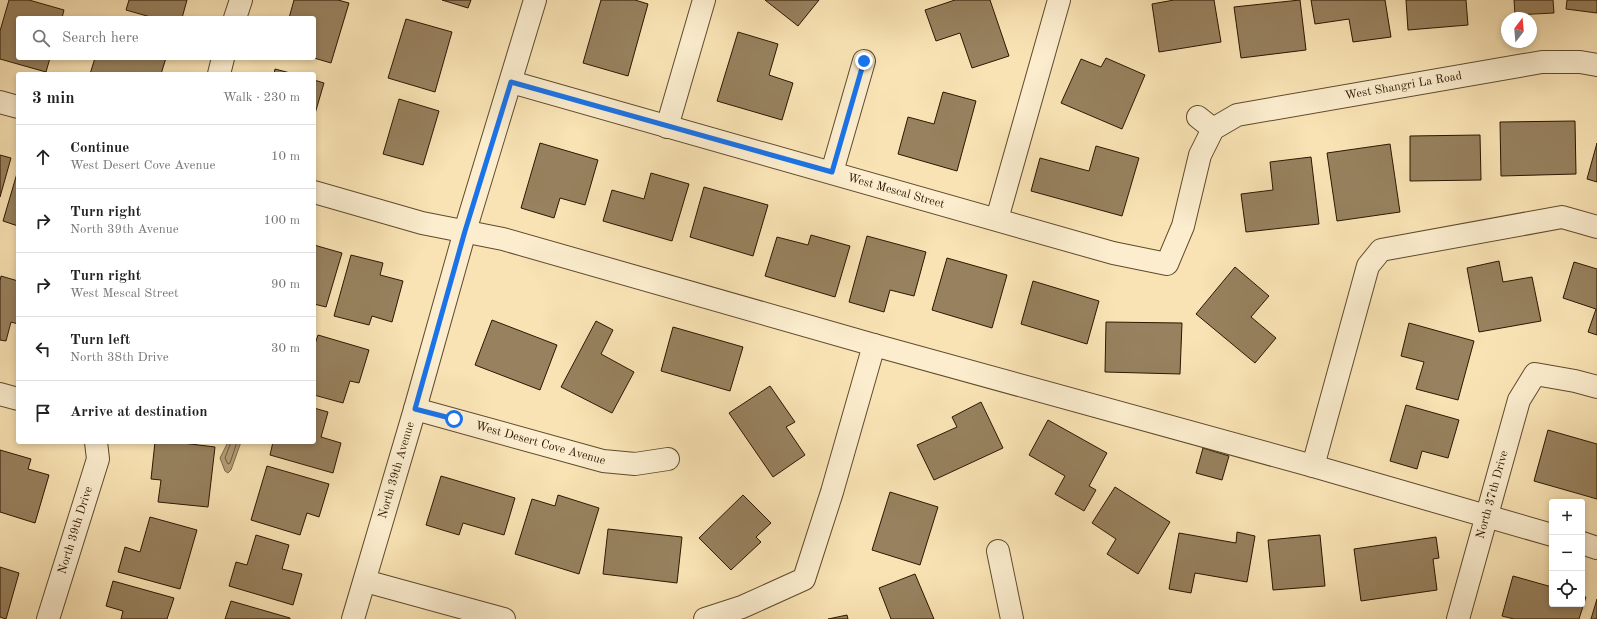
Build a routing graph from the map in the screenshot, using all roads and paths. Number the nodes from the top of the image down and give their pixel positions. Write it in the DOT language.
graph roads {
  1 [pos="240,0"];
  2 [pos="535,0"];
  3 [pos="704,0"];
  4 [pos="1059,0"];
  5 [pos="236,16"];
  6 [pos="222,60"];
  7 [pos="864,61"];
  8 [pos="1597,66"];
  9 [pos="220,72"];
  10 [pos="511,82"];
  11 [pos="0,102"];
  12 [pos="16,106"];
  13 [pos="667,127"];
  14 [pos="832,172"];
  15 [pos="316,193"];
  16 [pos="997,219"];
  17 [pos="1597,227"];
  18 [pos="465,231"];
  19 [pos="1167,264"];
  20 [pos="874,345"];
  21 [pos="1597,387"];
  22 [pos="0,394"];
  23 [pos="16,398"];
  24 [pos="415,409"];
  25 [pos="96,444"];
  26 [pos="668,459"];
  27 [pos="1313,466"];
  28 [pos="1487,516"];
  29 [pos="1549,534"];
  30 [pos="1585,545"];
  31 [pos="1597,548"];
  32 [pos="998,551"];
  33 [pos="365,581"];
  34 [pos="48,619"];
  35 [pos="353,619"];
  36 [pos="504,619"];
  37 [pos="705,619"];
  38 [pos="1012,619"];
  39 [pos="1458,619"];
  1 -- 5 [label="street"];
  2 -- 10 [label="street, North 39th Avenue"];
  3 -- 13 [label="street"];
  4 -- 16 [label="street"];
  6 -- 9 [label="street"];
  7 -- 14 [label="street"];
  8 -- 19 [label="street, West Shangri La Road"];
  10 -- 13 [label="street, West Mescal Street"];
  10 -- 18 [label="street, North 39th Avenue"];
  11 -- 12 [label="street"];
  13 -- 14 [label="street, West Mescal Street"];
  14 -- 16 [label="street, West Mescal Street"];
  15 -- 18 [label="street"];
  16 -- 19 [label="street, West Mescal Street"];
  17 -- 27 [label="street"];
  18 -- 20 [label="street"];
  18 -- 24 [label="street, North 39th Avenue"];
  20 -- 27 [label="street"];
  20 -- 37 [label="street"];
  21 -- 28 [label="street, North 37th Drive"];
  22 -- 23 [label="street"];
  24 -- 26 [label="street, West Desert Cove Avenue"];
  24 -- 33 [label="street, North 39th Avenue"];
  25 -- 34 [label="street, North 39th Drive"];
  27 -- 28 [label="street"];
  28 -- 29 [label="street"];
  28 -- 39 [label="street, North 37th Drive"];
  30 -- 31 [label="street"];
  32 -- 38 [label="street"];
  33 -- 35 [label="street, North 39th Avenue"];
  33 -- 36 [label="street"];
}
